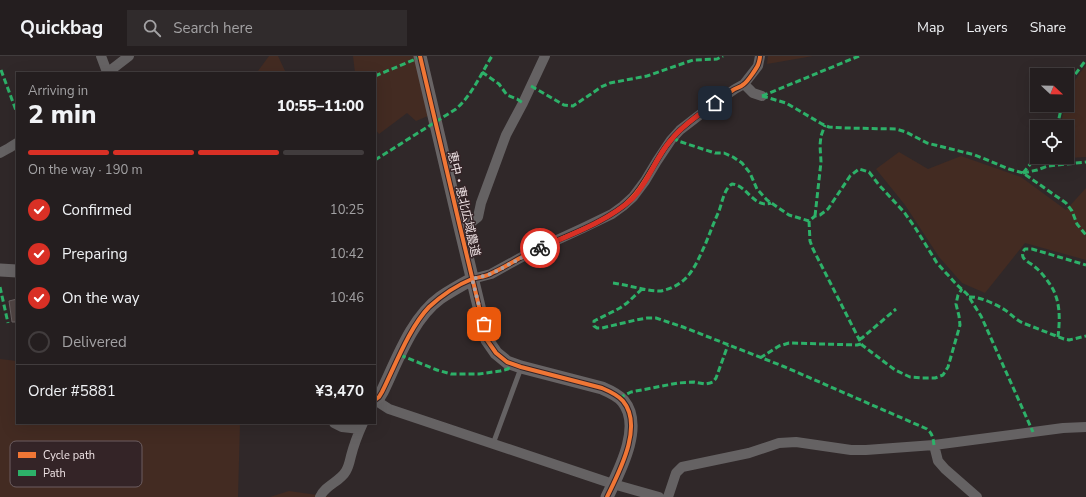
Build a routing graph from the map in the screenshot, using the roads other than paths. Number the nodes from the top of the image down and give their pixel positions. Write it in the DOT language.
graph roads {
  1 [pos="101,56"];
  2 [pos="129,56"];
  3 [pos="420,56"];
  4 [pos="545,56"];
  5 [pos="760,56"];
  6 [pos="107,72"];
  7 [pos="744,84"];
  8 [pos="762,96"];
  9 [pos="16,144"];
  10 [pos="0,153"];
  11 [pos="460,227"];
  12 [pos="0,270"];
  13 [pos="16,271"];
  14 [pos="472,279"];
  15 [pos="521,367"];
  16 [pos="376,398"];
  17 [pos="376,400"];
  18 [pos="336,424"];
  19 [pos="362,426"];
  20 [pos="1086,427"];
  21 [pos="493,444"];
  22 [pos="934,445"];
  23 [pos="613,484"];
  24 [pos="320,497"];
  25 [pos="607,497"];
  26 [pos="659,497"];
  27 [pos="668,497"];
  28 [pos="977,497"];
  1 -- 6 [label="street"];
  2 -- 6 [label="street"];
  3 -- 11 [label="street, 恵中・恵北広域農道"];
  4 -- 11 [label="street"];
  5 -- 7 [label="street"];
  7 -- 8 [label="street"];
  7 -- 14 [label="street"];
  9 -- 10 [label="street"];
  11 -- 14 [label="street, 恵中・恵北広域農道"];
  12 -- 13 [label="street"];
  14 -- 15 [label="street, 恵中・恵北広域農道"];
  14 -- 16 [label="street"];
  15 -- 21 [label="lane"];
  15 -- 23 [label="street, 恵中・恵北広域農道"];
  17 -- 21 [label="street"];
  18 -- 19 [label="street"];
  19 -- 24 [label="street"];
  20 -- 22 [label="street"];
  21 -- 23 [label="street"];
  22 -- 27 [label="street"];
  22 -- 28 [label="street"];
  23 -- 25 [label="street, 恵中・恵北広域農道"];
  23 -- 26 [label="street"];
}
